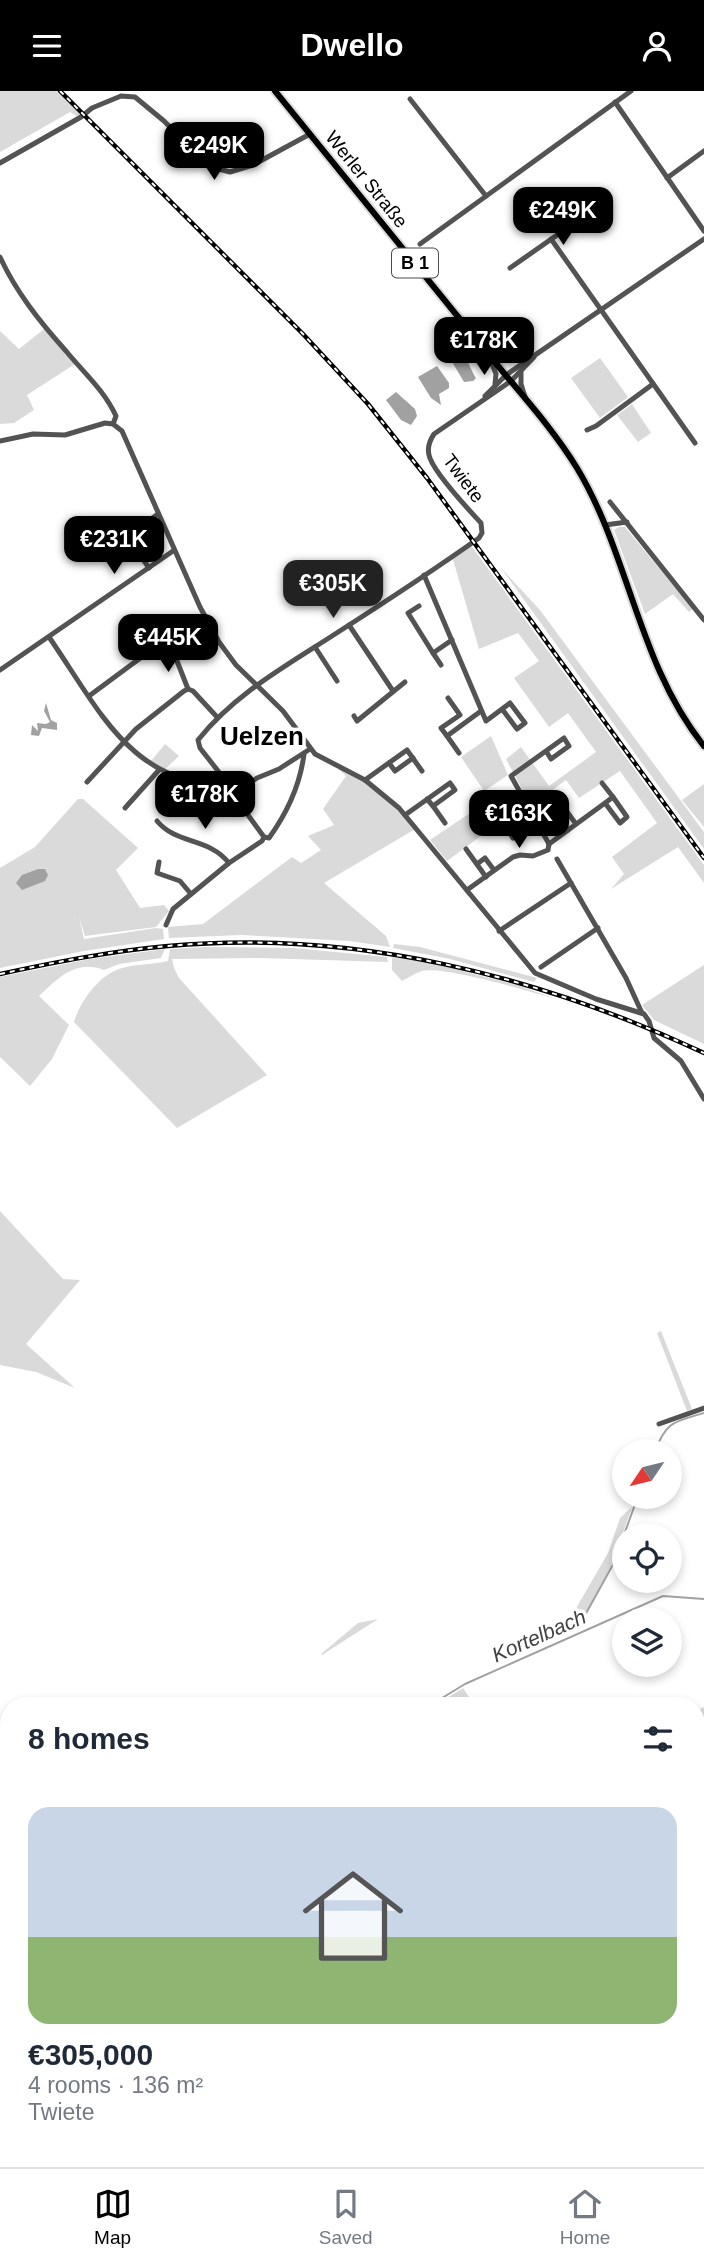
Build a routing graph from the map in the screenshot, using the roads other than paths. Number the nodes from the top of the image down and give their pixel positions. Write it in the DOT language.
graph roads {
  1 [pos="275,91"];
  2 [pos="631,91"];
  3 [pos="131,93"];
  4 [pos="410,99"];
  5 [pos="615,102"];
  6 [pos="310,134"];
  7 [pos="704,151"];
  8 [pos="0,163"];
  9 [pos="667,178"];
  10 [pos="486,196"];
  11 [pos="600,205"];
  12 [pos="704,231"];
  13 [pos="551,239"];
  14 [pos="704,239"];
  15 [pos="420,244"];
  16 [pos="0,257"];
  17 [pos="510,268"];
  18 [pos="602,310"];
  19 [pos="488,353"];
  20 [pos="534,357"];
  21 [pos="521,372"];
  22 [pos="508,378"];
  23 [pos="653,384"];
  24 [pos="495,385"];
  25 [pos="481,400"];
  26 [pos="526,400"];
  27 [pos="113,424"];
  28 [pos="587,430"];
  29 [pos="0,441"];
  30 [pos="695,443"];
  31 [pos="610,502"];
  32 [pos="158,514"];
  33 [pos="627,522"];
  34 [pos="605,525"];
  35 [pos="173,551"];
  36 [pos="149,568"];
  37 [pos="424,575"];
  38 [pos="419,606"];
  39 [pos="408,613"];
  40 [pos="400,619"];
  41 [pos="704,620"];
  42 [pos="349,625"];
  43 [pos="49,637"];
  44 [pos="452,640"];
  45 [pos="315,647"];
  46 [pos="433,653"];
  47 [pos="441,665"];
  48 [pos="0,670"];
  49 [pos="337,681"];
  50 [pos="405,682"];
  51 [pos="255,685"];
  52 [pos="188,689"];
  53 [pos="393,691"];
  54 [pos="89,696"];
  55 [pos="448,698"];
  56 [pos="502,709"];
  57 [pos="481,711"];
  58 [pos="460,715"];
  59 [pos="217,717"];
  60 [pos="356,720"];
  61 [pos="465,723"];
  62 [pos="447,736"];
  63 [pos="578,742"];
  64 [pos="122,743"];
  65 [pos="569,746"];
  66 [pos="704,746"];
  67 [pos="310,749"];
  68 [pos="545,751"];
  69 [pos="459,753"];
  70 [pos="304,754"];
  71 [pos="551,759"];
  72 [pos="556,765"];
  73 [pos="159,770"];
  74 [pos="422,771"];
  75 [pos="365,781"];
  76 [pos="87,782"];
  77 [pos="603,783"];
  78 [pos="237,789"];
  79 [pos="492,793"];
  80 [pos="613,797"];
  81 [pos="427,799"];
  82 [pos="569,800"];
  83 [pos="605,803"];
  84 [pos="562,805"];
  85 [pos="433,806"];
  86 [pos="125,808"];
  87 [pos="529,808"];
  88 [pos="503,809"];
  89 [pos="496,814"];
  90 [pos="405,815"];
  91 [pos="512,820"];
  92 [pos="157,821"];
  93 [pos="445,823"];
  94 [pos="576,824"];
  95 [pos="479,827"];
  96 [pos="568,830"];
  97 [pos="264,837"];
  98 [pos="549,844"];
  99 [pos="466,849"];
  100 [pos="557,859"];
  101 [pos="159,862"];
  102 [pos="229,863"];
  103 [pos="477,864"];
  104 [pos="494,870"];
  105 [pos="486,877"];
  106 [pos="571,883"];
  107 [pos="467,890"];
  108 [pos="191,894"];
  109 [pos="166,925"];
  110 [pos="598,928"];
  111 [pos="499,931"];
  112 [pos="541,967"];
  113 [pos="642,1013"];
  114 [pos="704,1099"];
  115 [pos="704,1408"];
  116 [pos="659,1424"];
  1 -- 6 [label="main road, Werler Straße / B 1"];
  2 -- 5 [label="street"];
  3 -- 6 [label="street"];
  3 -- 8 [label="street"];
  4 -- 10 [label="street"];
  5 -- 9 [label="street"];
  5 -- 10 [label="street"];
  6 -- 19 [label="main road, Werler Straße / B 1"];
  7 -- 9 [label="street"];
  9 -- 12 [label="street"];
  10 -- 15 [label="street"];
  11 -- 13 [label="street"];
  13 -- 17 [label="street"];
  13 -- 18 [label="street"];
  14 -- 18 [label="street"];
  16 -- 27 [label="street"];
  18 -- 20 [label="street"];
  18 -- 23 [label="street"];
  19 -- 22 [label="main road, Werler Straße / B 1"];
  19 -- 24 [label="street"];
  20 -- 21 [label="street"];
  20 -- 22 [label="street"];
  21 -- 22 [label="street"];
  21 -- 26 [label="street"];
  22 -- 24 [label="street, Twiete"];
  22 -- 25 [label="street, Twiete"];
  22 -- 26 [label="main road, Werler Straße / B 1"];
  23 -- 28 [label="street"];
  23 -- 30 [label="street"];
  24 -- 25 [label="street, Twiete"];
  25 -- 37 [label="street, Twiete"];
  26 -- 34 [label="main road, Werler Straße / B 1"];
  27 -- 29 [label="street"];
  27 -- 32 [label="street"];
  31 -- 33 [label="street"];
  32 -- 35 [label="street"];
  32 -- 36 [label="street"];
  33 -- 34 [label="street"];
  33 -- 41 [label="street"];
  34 -- 66 [label="main road, Werler Straße / B 1"];
  35 -- 36 [label="street"];
  35 -- 51 [label="street"];
  36 -- 43 [label="street"];
  37 -- 42 [label="street, Twiete"];
  37 -- 44 [label="street"];
  38 -- 39 [label="street"];
  39 -- 40 [label="street"];
  39 -- 46 [label="street"];
  42 -- 45 [label="street, Twiete"];
  42 -- 53 [label="street"];
  43 -- 48 [label="street"];
  43 -- 54 [label="street"];
  44 -- 46 [label="street"];
  44 -- 57 [label="street"];
  45 -- 49 [label="street"];
  45 -- 51 [label="street, Twiete"];
  46 -- 47 [label="street"];
  50 -- 53 [label="street"];
  51 -- 59 [label="street, Twiete"];
  51 -- 67 [label="street"];
  52 -- 54 [label="street"];
  52 -- 59 [label="street"];
  52 -- 64 [label="street"];
  53 -- 60 [label="street"];
  54 -- 64 [label="street"];
  55 -- 58 [label="street"];
  56 -- 56 [label="street"];
  56 -- 57 [label="street"];
  57 -- 61 [label="street"];
  58 -- 61 [label="street"];
  58 -- 62 [label="street"];
  59 -- 78 [label="street, Twiete"];
  61 -- 62 [label="street"];
  62 -- 69 [label="street"];
  63 -- 65 [label="street"];
  64 -- 73 [label="street"];
  64 -- 76 [label="street"];
  65 -- 68 [label="street"];
  65 -- 71 [label="street"];
  67 -- 70 [label="street"];
  67 -- 75 [label="street"];
  68 -- 71 [label="street"];
  68 -- 87 [label="street"];
  70 -- 78 [label="street"];
  70 -- 97 [label="street"];
  71 -- 72 [label="street"];
  73 -- 78 [label="street"];
  73 -- 86 [label="street"];
  74 -- 75 [label="street"];
  75 -- 90 [label="street"];
  77 -- 80 [label="street"];
  78 -- 97 [label="street"];
  79 -- 88 [label="street"];
  80 -- 83 [label="street"];
  80 -- 83 [label="street"];
  81 -- 85 [label="street"];
  81 -- 85 [label="street"];
  81 -- 90 [label="street"];
  82 -- 84 [label="street"];
  83 -- 94 [label="street"];
  84 -- 94 [label="street"];
  84 -- 96 [label="street"];
  85 -- 93 [label="street"];
  87 -- 91 [label="street"];
  87 -- 98 [label="street"];
  88 -- 89 [label="street"];
  88 -- 91 [label="street"];
  89 -- 91 [label="street"];
  89 -- 95 [label="street"];
  90 -- 107 [label="street"];
  92 -- 102 [label="street"];
  94 -- 96 [label="street"];
  96 -- 98 [label="street"];
  97 -- 102 [label="street"];
  98 -- 104 [label="street"];
  99 -- 103 [label="street"];
  100 -- 106 [label="street"];
  101 -- 108 [label="street"];
  102 -- 108 [label="street"];
  103 -- 104 [label="street"];
  103 -- 105 [label="street"];
  104 -- 105 [label="street"];
  105 -- 107 [label="street"];
  106 -- 110 [label="street"];
  106 -- 111 [label="street"];
  107 -- 111 [label="street"];
  108 -- 109 [label="street"];
  110 -- 112 [label="street"];
  110 -- 113 [label="street"];
  111 -- 113 [label="street"];
  113 -- 114 [label="street"];
  115 -- 116 [label="street"];
}
